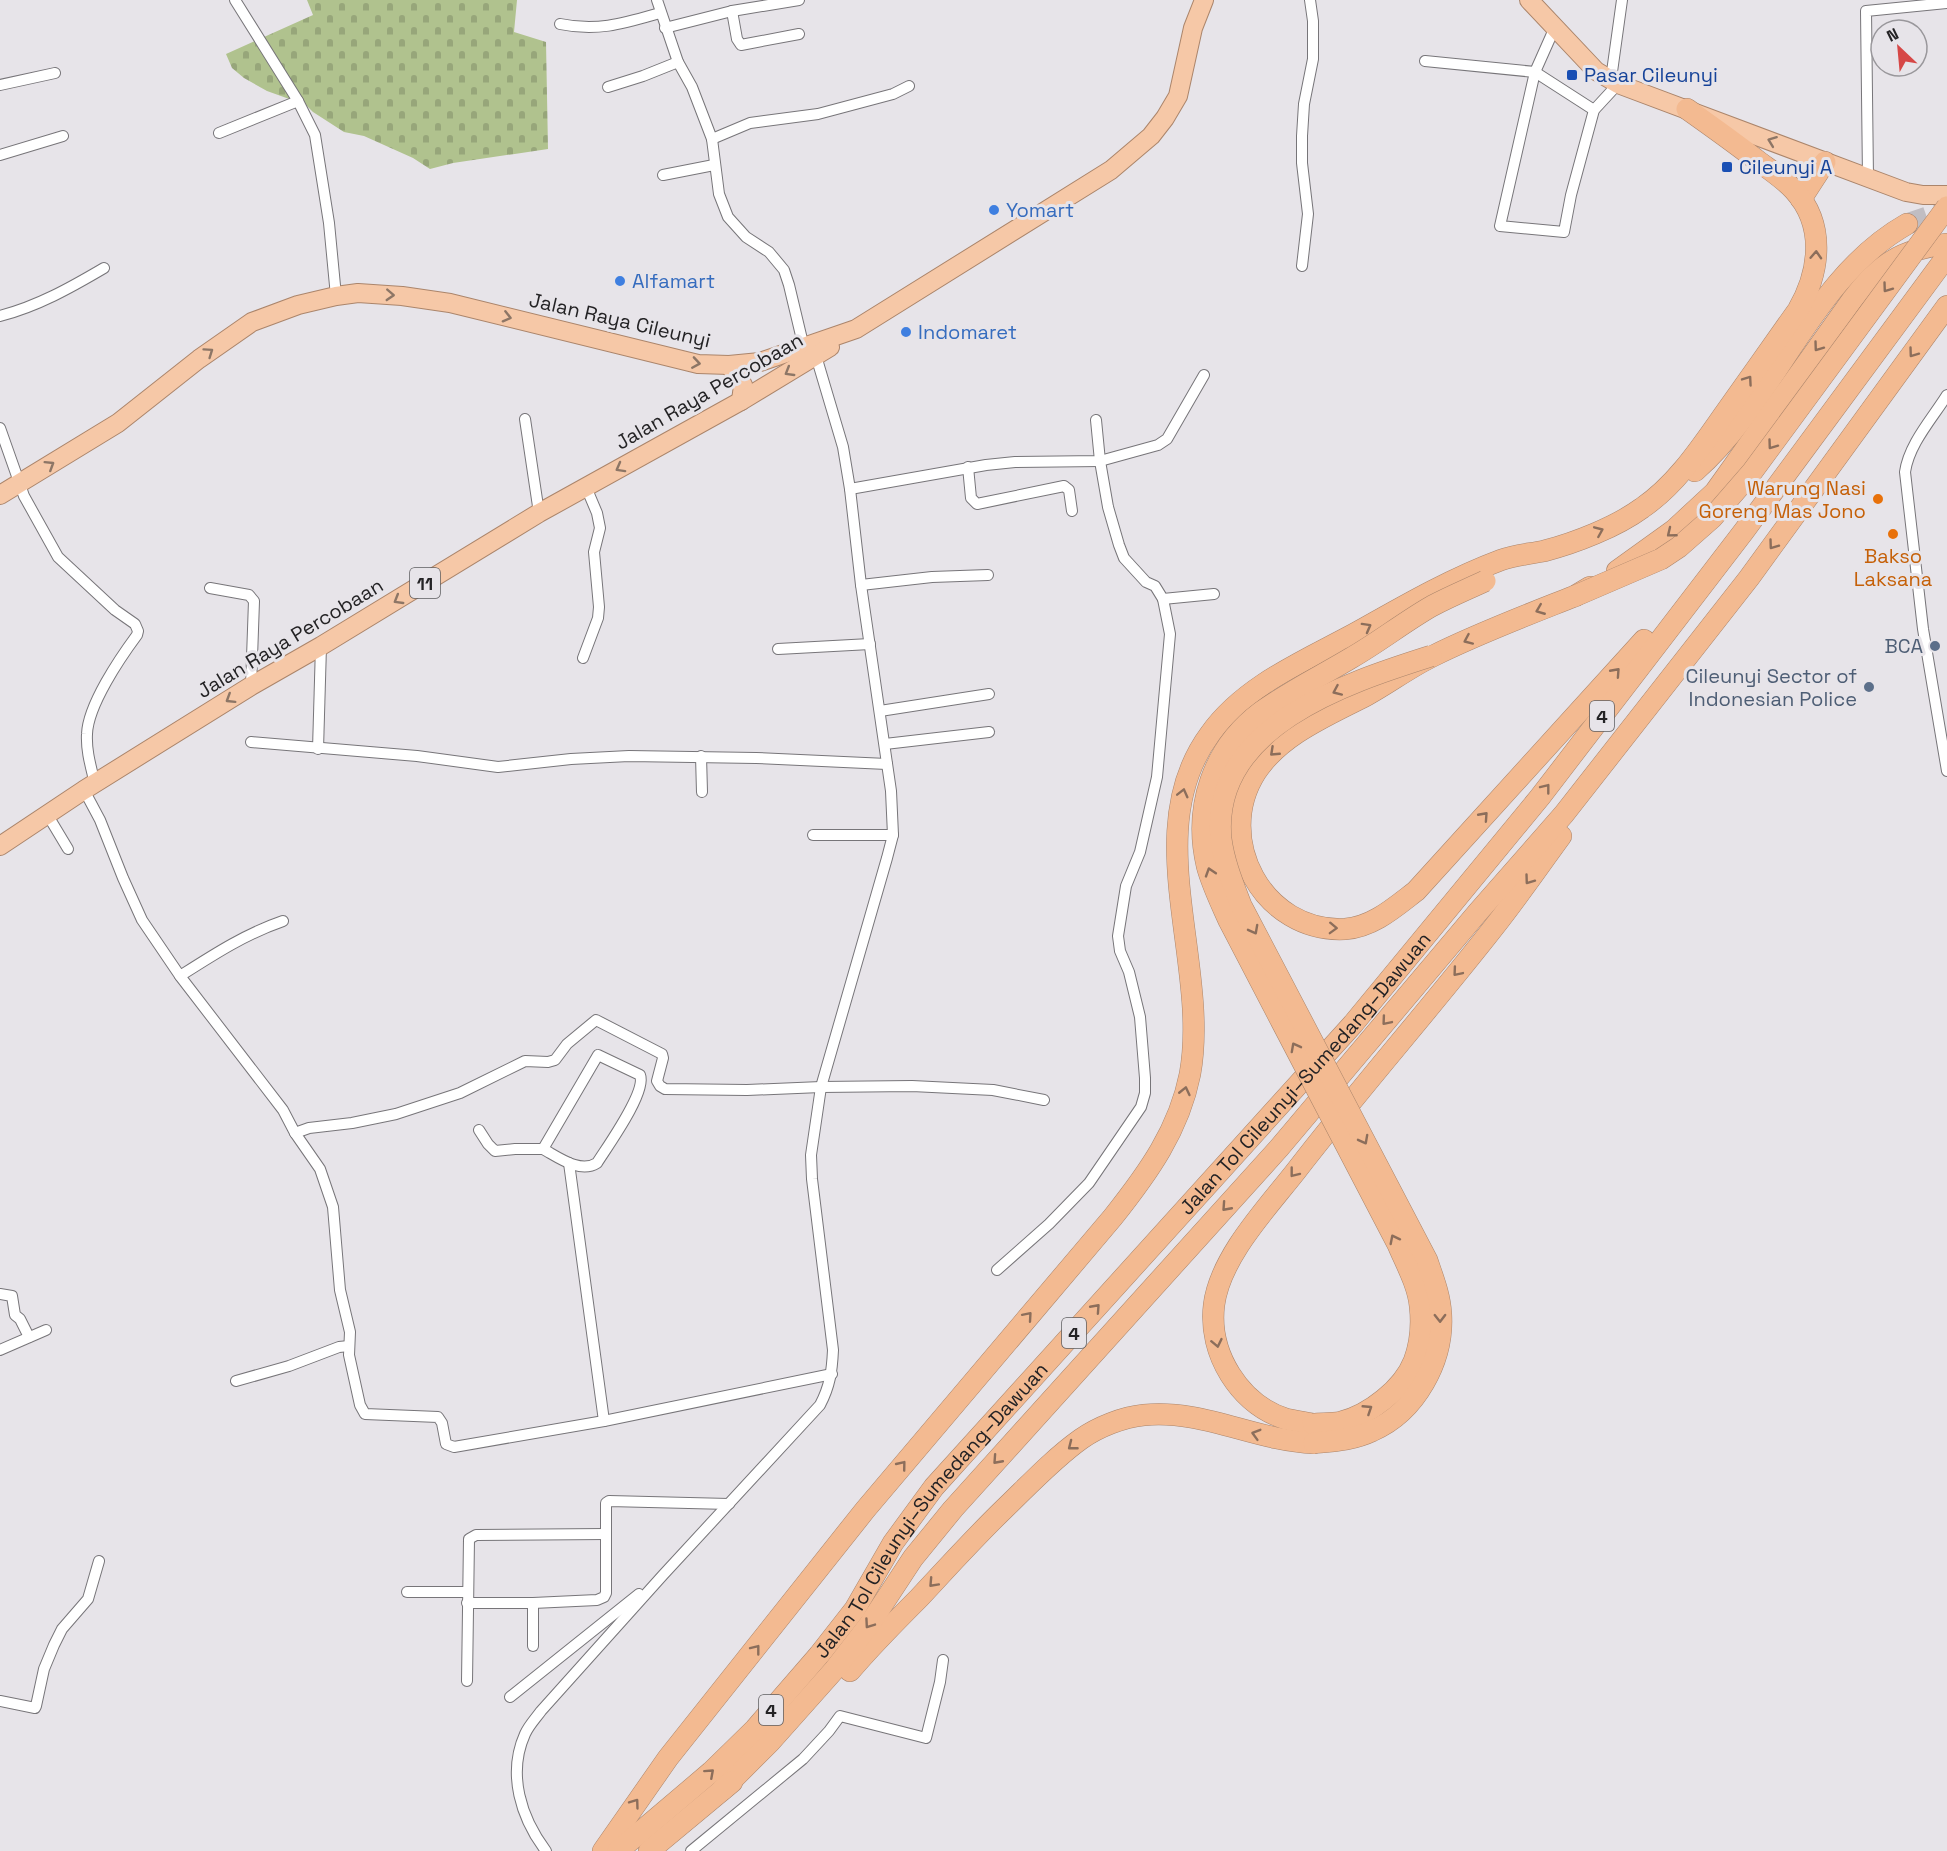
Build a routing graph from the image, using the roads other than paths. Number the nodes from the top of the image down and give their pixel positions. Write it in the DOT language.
graph roads {
  1 [pos="235,0"];
  2 [pos="657,0"];
  3 [pos="799,0"];
  4 [pos="1310,0"];
  5 [pos="1529,0"];
  6 [pos="1622,0"];
  7 [pos="1947,3"];
  8 [pos="1202,4"];
  9 [pos="739,7"];
  10 [pos="660,13"];
  11 [pos="560,24"];
  12 [pos="1555,27"];
  13 [pos="665,28"];
  14 [pos="799,34"];
  15 [pos="1425,61"];
  16 [pos="678,62"];
  17 [pos="1535,72"];
  18 [pos="56,73"];
  19 [pos="1614,81"];
  20 [pos="0,85"];
  21 [pos="909,86"];
  22 [pos="608,87"];
  23 [pos="298,101"];
  24 [pos="1687,109"];
  25 [pos="1594,110"];
  26 [pos="219,133"];
  27 [pos="63,136"];
  28 [pos="712,139"];
  29 [pos="0,155"];
  30 [pos="1826,162"];
  31 [pos="714,165"];
  32 [pos="663,175"];
  33 [pos="1868,178"];
  34 [pos="1906,192"];
  35 [pos="1947,195"];
  36 [pos="1801,199"];
  37 [pos="1947,207"];
  38 [pos="1907,224"];
  39 [pos="1947,244"];
  40 [pos="1947,256"];
  41 [pos="1302,266"];
  42 [pos="104,268"];
  43 [pos="336,296"];
  44 [pos="1947,306"];
  45 [pos="1804,315"];
  46 [pos="0,316"];
  47 [pos="810,352"];
  48 [pos="729,365"];
  49 [pos="1204,375"];
  50 [pos="1947,395"];
  51 [pos="741,401"];
  52 [pos="525,418"];
  53 [pos="1096,420"];
  54 [pos="0,428"];
  55 [pos="1100,461"];
  56 [pos="968,467"];
  57 [pos="19,485"];
  58 [pos="586,487"];
  59 [pos="850,489"];
  60 [pos="0,495"];
  61 [pos="1072,511"];
  62 [pos="539,513"];
  63 [pos="1744,531"];
  64 [pos="1544,551"];
  65 [pos="988,575"];
  66 [pos="1749,578"];
  67 [pos="861,585"];
  68 [pos="210,588"];
  69 [pos="1214,594"];
  70 [pos="1575,596"];
  71 [pos="1163,599"];
  72 [pos="870,644"];
  73 [pos="321,646"];
  74 [pos="778,649"];
  75 [pos="1431,656"];
  76 [pos="583,658"];
  77 [pos="251,686"];
  78 [pos="988,694"];
  79 [pos="880,711"];
  80 [pos="989,732"];
  81 [pos="251,742"];
  82 [pos="885,744"];
  83 [pos="318,748"];
  84 [pos="701,756"];
  85 [pos="887,764"];
  86 [pos="1947,771"];
  87 [pos="89,787"];
  88 [pos="702,792"];
  89 [pos="47,814"];
  90 [pos="813,835"];
  91 [pos="893,835"];
  92 [pos="0,846"];
  93 [pos="68,849"];
  94 [pos="283,921"];
  95 [pos="180,976"];
  96 [pos="821,1087"];
  97 [pos="1044,1100"];
  98 [pos="479,1130"];
  99 [pos="295,1133"];
  100 [pos="543,1149"];
  101 [pos="569,1163"];
  102 [pos="997,1270"];
  103 [pos="0,1294"];
  104 [pos="46,1330"];
  105 [pos="29,1337"];
  106 [pos="349,1346"];
  107 [pos="0,1350"];
  108 [pos="832,1374"];
  109 [pos="236,1381"];
  110 [pos="604,1421"];
  111 [pos="1313,1434"];
  112 [pos="729,1504"];
  113 [pos="606,1534"];
  114 [pos="99,1561"];
  115 [pos="663,1575"];
  116 [pos="407,1592"];
  117 [pos="467,1598"];
  118 [pos="533,1603"];
  119 [pos="533,1646"];
  120 [pos="943,1660"];
  121 [pos="467,1681"];
  122 [pos="510,1696"];
  123 [pos="0,1701"];
  124 [pos="722,1790"];
  125 [pos="546,1851"];
  126 [pos="603,1851"];
  127 [pos="618,1851"];
  128 [pos="649,1851"];
  129 [pos="691,1851"];
  1 -- 23 [label="street"];
  2 -- 10 [label="street"];
  3 -- 9 [label="street"];
  4 -- 41 [label="street"];
  5 -- 12 [label="highway"];
  6 -- 19 [label="street"];
  7 -- 33 [label="street"];
  8 -- 47 [label="highway, Jalan Raya Percobaan / 11"];
  9 -- 13 [label="street"];
  9 -- 14 [label="street"];
  10 -- 11 [label="street"];
  10 -- 13 [label="street"];
  12 -- 17 [label="street"];
  12 -- 19 [label="highway"];
  13 -- 16 [label="street"];
  15 -- 17 [label="street"];
  16 -- 22 [label="street"];
  16 -- 28 [label="street"];
  17 -- 25 [label="street"];
  17 -- 25 [label="street"];
  18 -- 20 [label="street"];
  19 -- 24 [label="highway"];
  19 -- 25 [label="street"];
  21 -- 28 [label="street"];
  23 -- 26 [label="street"];
  23 -- 43 [label="street"];
  30 -- 24 [label="highway, one-way"];
  24 -- 36 [label="highway"];
  27 -- 29 [label="street"];
  28 -- 31 [label="street"];
  30 -- 33 [label="highway"];
  30 -- 36 [label="highway"];
  31 -- 32 [label="street"];
  31 -- 47 [label="street"];
  33 -- 34 [label="highway"];
  34 -- 35 [label="highway"];
  34 -- 37 [label="highway"];
  45 -- 36 [label="highway, one-way"];
  37 -- 70 [label="highway, one-way, bridge"];
  38 -- 45 [label="highway"];
  39 -- 70 [label="highway, one-way, bridge"];
  40 -- 63 [label="highway, Jalan Tol Cileunyi–Sumedang–Dawuan / 4"];
  42 -- 46 [label="street"];
  43 -- 48 [label="highway, Jalan Raya Cileunyi / 11, one-way"];
  57 -- 43 [label="highway, Jalan Raya Cileunyi / 11, one-way"];
  44 -- 66 [label="highway, Jalan Tol Cileunyi–Sumedang–Dawuan / 4, one-way"];
  64 -- 45 [label="highway, one-way"];
  47 -- 48 [label="highway, Jalan Raya Cileunyi / 11"];
  47 -- 51 [label="highway, Jalan Raya Percobaan / 11, one-way"];
  47 -- 59 [label="street"];
  48 -- 51 [label="highway"];
  49 -- 55 [label="street"];
  50 -- 86 [label="street"];
  51 -- 58 [label="highway, Jalan Raya Percobaan / 11, one-way"];
  52 -- 62 [label="street"];
  53 -- 55 [label="street"];
  54 -- 57 [label="street"];
  55 -- 56 [label="street"];
  55 -- 71 [label="street"];
  56 -- 59 [label="street"];
  56 -- 61 [label="street"];
  57 -- 60 [label="highway, Jalan Raya Cileunyi / 11"];
  57 -- 87 [label="street"];
  58 -- 62 [label="highway, Jalan Raya Percobaan / 11"];
  58 -- 76 [label="street"];
  59 -- 67 [label="street"];
  62 -- 73 [label="highway, Jalan Raya Percobaan / 11, one-way"];
  75 -- 63 [label="highway, one-way, bridge"];
  127 -- 63 [label="highway, Jalan Tol Cileunyi–Sumedang–Dawuan / 4, one-way"];
  111 -- 64 [label="highway, one-way, bridge"];
  126 -- 64 [label="highway, one-way"];
  65 -- 67 [label="street"];
  66 -- 111 [label="highway, one-way"];
  66 -- 124 [label="highway, Jalan Tol Cileunyi–Sumedang–Dawuan / 4, one-way"];
  67 -- 72 [label="street"];
  68 -- 77 [label="street"];
  69 -- 71 [label="street"];
  70 -- 75 [label="highway, one-way"];
  71 -- 102 [label="street"];
  72 -- 74 [label="street"];
  72 -- 79 [label="street"];
  73 -- 77 [label="highway, Jalan Raya Percobaan / 11"];
  73 -- 83 [label="street"];
  75 -- 111 [label="highway, one-way, bridge"];
  77 -- 87 [label="highway, Jalan Raya Percobaan / 11, one-way"];
  78 -- 79 [label="street"];
  79 -- 82 [label="street"];
  80 -- 82 [label="street"];
  81 -- 83 [label="street"];
  82 -- 85 [label="street"];
  83 -- 84 [label="street"];
  84 -- 85 [label="street"];
  84 -- 88 [label="street"];
  85 -- 91 [label="street"];
  87 -- 89 [label="highway, Jalan Raya Percobaan / 11"];
  87 -- 95 [label="street"];
  89 -- 92 [label="highway, Jalan Raya Percobaan / 11"];
  89 -- 93 [label="street"];
  90 -- 91 [label="street"];
  91 -- 96 [label="street"];
  94 -- 95 [label="street"];
  95 -- 99 [label="street"];
  96 -- 97 [label="street"];
  96 -- 99 [label="street"];
  96 -- 108 [label="street"];
  98 -- 100 [label="street"];
  99 -- 106 [label="street"];
  100 -- 101 [label="street"];
  100 -- 101 [label="street"];
  101 -- 110 [label="street"];
  103 -- 105 [label="street"];
  104 -- 105 [label="street"];
  105 -- 107 [label="street"];
  106 -- 109 [label="street"];
  106 -- 110 [label="street"];
  108 -- 110 [label="street"];
  108 -- 112 [label="street"];
  111 -- 124 [label="highway, one-way"];
  112 -- 113 [label="street"];
  112 -- 115 [label="street"];
  113 -- 117 [label="street"];
  113 -- 118 [label="street"];
  114 -- 123 [label="street"];
  115 -- 122 [label="street"];
  115 -- 125 [label="street"];
  116 -- 117 [label="street"];
  117 -- 118 [label="street"];
  117 -- 121 [label="street"];
  118 -- 119 [label="street"];
  120 -- 129 [label="street"];
  124 -- 128 [label="highway, 4"];
}
